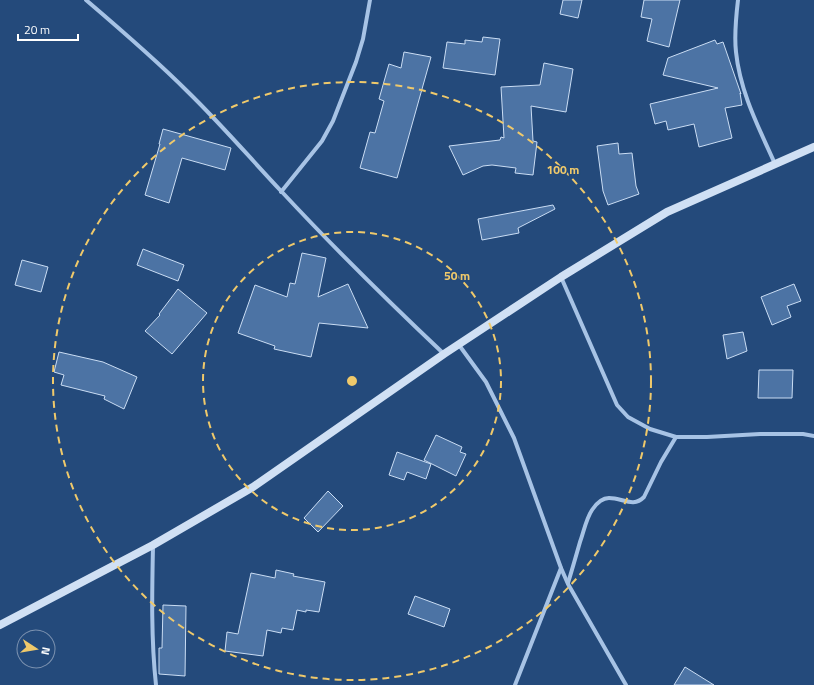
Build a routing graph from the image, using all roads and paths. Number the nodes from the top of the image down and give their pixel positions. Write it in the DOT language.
graph roads {
  1 [pos="86,0"];
  2 [pos="370,0"];
  3 [pos="738,0"];
  4 [pos="814,148"];
  5 [pos="775,164"];
  6 [pos="281,192"];
  7 [pos="561,277"];
  8 [pos="459,345"];
  9 [pos="444,354"];
  10 [pos="814,436"];
  11 [pos="676,437"];
  12 [pos="153,545"];
  13 [pos="561,568"];
  14 [pos="568,584"];
  15 [pos="0,625"];
  16 [pos="156,685"];
  17 [pos="514,685"];
  18 [pos="626,685"];
  1 -- 6 [label="street"];
  2 -- 6 [label="street"];
  3 -- 5 [label="street"];
  4 -- 5 [label="street"];
  5 -- 7 [label="street"];
  6 -- 9 [label="street"];
  7 -- 8 [label="street"];
  7 -- 11 [label="street"];
  8 -- 9 [label="street"];
  8 -- 13 [label="street"];
  9 -- 12 [label="street"];
  10 -- 11 [label="street"];
  11 -- 14 [label="street"];
  12 -- 15 [label="street"];
  12 -- 16 [label="street"];
  13 -- 14 [label="street"];
  13 -- 17 [label="street"];
  14 -- 18 [label="street"];
}
